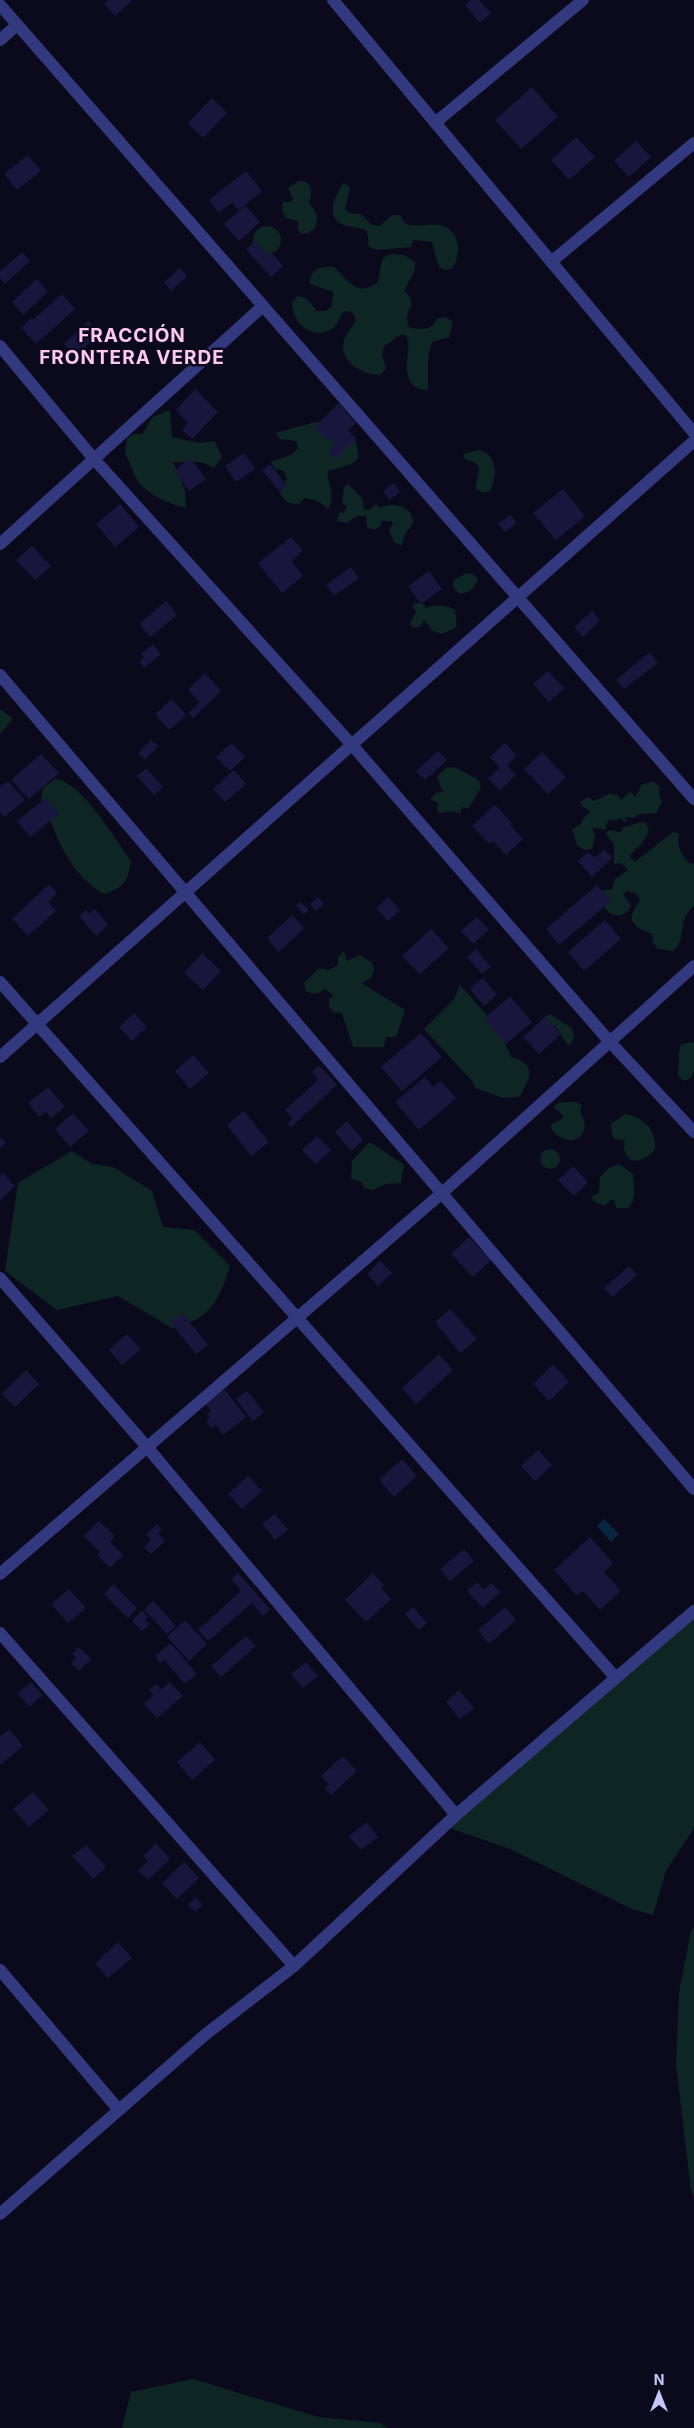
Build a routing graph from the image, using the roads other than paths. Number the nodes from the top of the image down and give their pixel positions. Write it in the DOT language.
graph roads {
  1 [pos="333,0"];
  2 [pos="583,0"];
  3 [pos="0,5"];
  4 [pos="17,25"];
  5 [pos="0,40"];
  6 [pos="435,123"];
  7 [pos="694,143"];
  8 [pos="551,262"];
  9 [pos="263,306"];
  10 [pos="0,346"];
  11 [pos="694,433"];
  12 [pos="694,441"];
  13 [pos="94,459"];
  14 [pos="0,544"];
  15 [pos="517,597"];
  16 [pos="0,675"];
  17 [pos="352,745"];
  18 [pos="694,799"];
  19 [pos="186,893"];
  20 [pos="694,966"];
  21 [pos="0,982"];
  22 [pos="37,1024"];
  23 [pos="610,1042"];
  24 [pos="0,1057"];
  25 [pos="694,1132"];
  26 [pos="442,1193"];
  27 [pos="0,1278"];
  28 [pos="298,1317"];
  29 [pos="147,1447"];
  30 [pos="694,1489"];
  31 [pos="0,1574"];
  32 [pos="694,1611"];
  33 [pos="0,1633"];
  34 [pos="616,1678"];
  35 [pos="456,1815"];
  36 [pos="294,1966"];
  37 [pos="0,1970"];
  38 [pos="119,2110"];
  39 [pos="0,2214"];
  1 -- 6 [label="street"];
  2 -- 6 [label="street"];
  3 -- 4 [label="street"];
  4 -- 5 [label="street"];
  4 -- 9 [label="street"];
  6 -- 8 [label="street"];
  7 -- 8 [label="street"];
  8 -- 11 [label="street"];
  9 -- 13 [label="street"];
  9 -- 15 [label="street"];
  10 -- 13 [label="street"];
  12 -- 15 [label="street"];
  13 -- 14 [label="street"];
  13 -- 17 [label="street"];
  15 -- 17 [label="street"];
  15 -- 18 [label="street"];
  16 -- 19 [label="street"];
  17 -- 19 [label="street"];
  17 -- 23 [label="street"];
  19 -- 22 [label="street"];
  19 -- 26 [label="street"];
  20 -- 23 [label="street"];
  21 -- 22 [label="street"];
  22 -- 24 [label="street"];
  22 -- 28 [label="street"];
  23 -- 25 [label="street"];
  23 -- 26 [label="street"];
  26 -- 28 [label="street"];
  26 -- 30 [label="street"];
  27 -- 29 [label="street"];
  28 -- 29 [label="street"];
  28 -- 34 [label="street"];
  29 -- 31 [label="street"];
  29 -- 35 [label="street"];
  32 -- 34 [label="street"];
  33 -- 36 [label="street"];
  34 -- 35 [label="street"];
  35 -- 36 [label="street"];
  36 -- 38 [label="street"];
  37 -- 38 [label="street"];
  38 -- 39 [label="street"];
}
